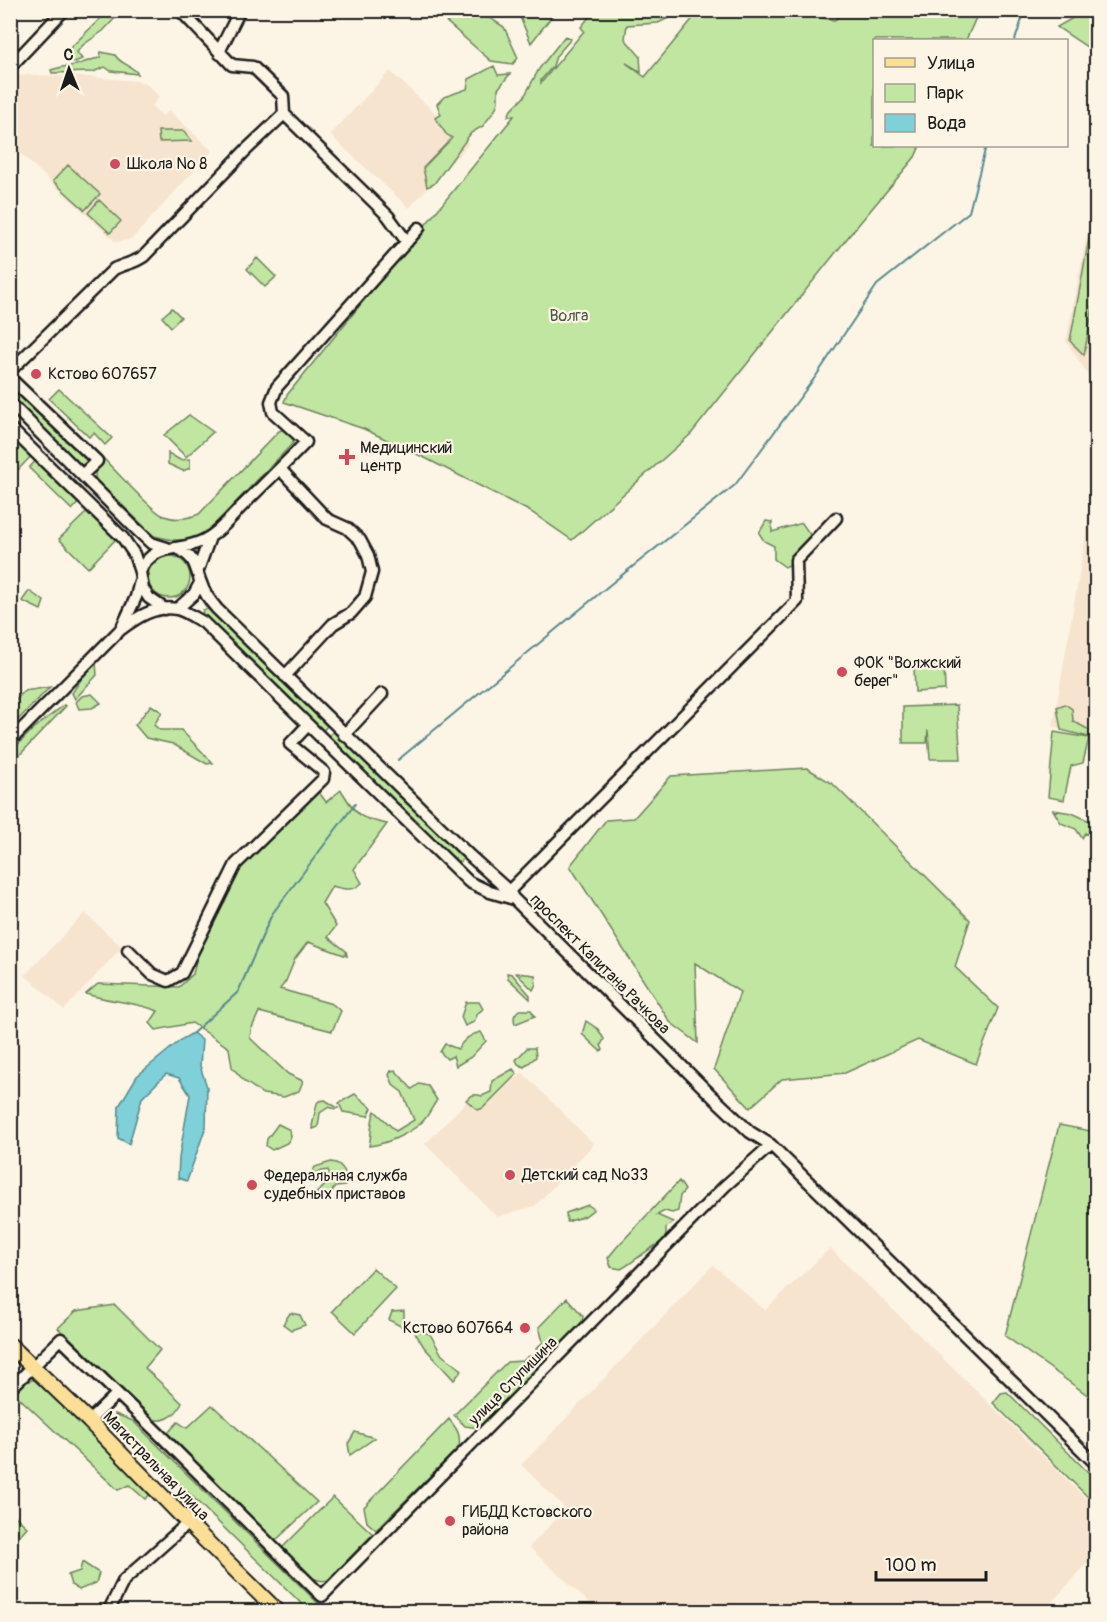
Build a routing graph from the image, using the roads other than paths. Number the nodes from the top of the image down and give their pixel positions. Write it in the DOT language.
graph roads {
  1 [pos="64,10"];
  2 [pos="180,10"];
  3 [pos="240,10"];
  4 [pos="220,54"];
  5 [pos="10,67"];
  6 [pos="284,114"];
  7 [pos="419,228"];
  8 [pos="407,242"];
  9 [pos="10,371"];
  10 [pos="10,378"];
  11 [pos="10,403"];
  12 [pos="10,428"];
  13 [pos="280,469"];
  14 [pos="82,475"];
  15 [pos="836,518"];
  16 [pos="135,528"];
  17 [pos="210,537"];
  18 [pos="123,538"];
  19 [pos="172,548"];
  20 [pos="198,570"];
  21 [pos="140,575"];
  22 [pos="200,583"];
  23 [pos="165,609"];
  24 [pos="177,609"];
  25 [pos="120,630"];
  26 [pos="285,676"];
  27 [pos="382,693"];
  28 [pos="308,725"];
  29 [pos="344,735"];
  30 [pos="10,741"];
  31 [pos="481,866"];
  32 [pos="469,882"];
  33 [pos="512,895"];
  34 [pos="128,950"];
  35 [pos="771,1145"];
  36 [pos="10,1345"];
  37 [pos="32,1366"];
  38 [pos="10,1389"];
  39 [pos="117,1394"];
  40 [pos="89,1421"];
  41 [pos="1096,1464"];
  42 [pos="188,1523"];
  43 [pos="108,1611"];
  44 [pos="278,1611"];
  1 -- 5 [label="street"];
  2 -- 4 [label="street"];
  3 -- 4 [label="street"];
  4 -- 6 [label="street"];
  6 -- 8 [label="street"];
  6 -- 9 [label="street"];
  7 -- 8 [label="street"];
  8 -- 13 [label="street"];
  10 -- 14 [label="street"];
  11 -- 14 [label="street"];
  12 -- 18 [label="street"];
  13 -- 17 [label="street"];
  13 -- 26 [label="street"];
  14 -- 16 [label="street"];
  15 -- 33 [label="street"];
  16 -- 18 [label="street"];
  16 -- 19 [label="street"];
  17 -- 19 [label="street"];
  17 -- 20 [label="street"];
  18 -- 21 [label="street"];
  19 -- 20 [label="street"];
  19 -- 21 [label="street"];
  20 -- 22 [label="street"];
  21 -- 23 [label="street"];
  21 -- 25 [label="street"];
  22 -- 24 [label="street"];
  22 -- 26 [label="street"];
  23 -- 24 [label="street"];
  23 -- 25 [label="street"];
  24 -- 28 [label="street, проспект Капитана Рачкова"];
  25 -- 30 [label="street"];
  26 -- 29 [label="street"];
  27 -- 29 [label="street"];
  28 -- 32 [label="street, проспект Капитана Рачкова"];
  28 -- 34 [label="street"];
  29 -- 31 [label="street"];
  31 -- 32 [label="street"];
  31 -- 33 [label="street"];
  32 -- 33 [label="street, проспект Капитана Рачкова"];
  33 -- 35 [label="street, проспект Капитана Рачкова"];
  35 -- 39 [label="street, улица Ступишина"];
  35 -- 41 [label="street, проспект Капитана Рачкова"];
  36 -- 37 [label="main road, Магистральная улица"];
  37 -- 38 [label="street"];
  37 -- 39 [label="street"];
  37 -- 40 [label="main road, Магистральная улица"];
  39 -- 40 [label="street"];
  40 -- 42 [label="main road, Магистральная улица"];
  42 -- 43 [label="street"];
  42 -- 44 [label="main road, Магистральная улица"];
}
